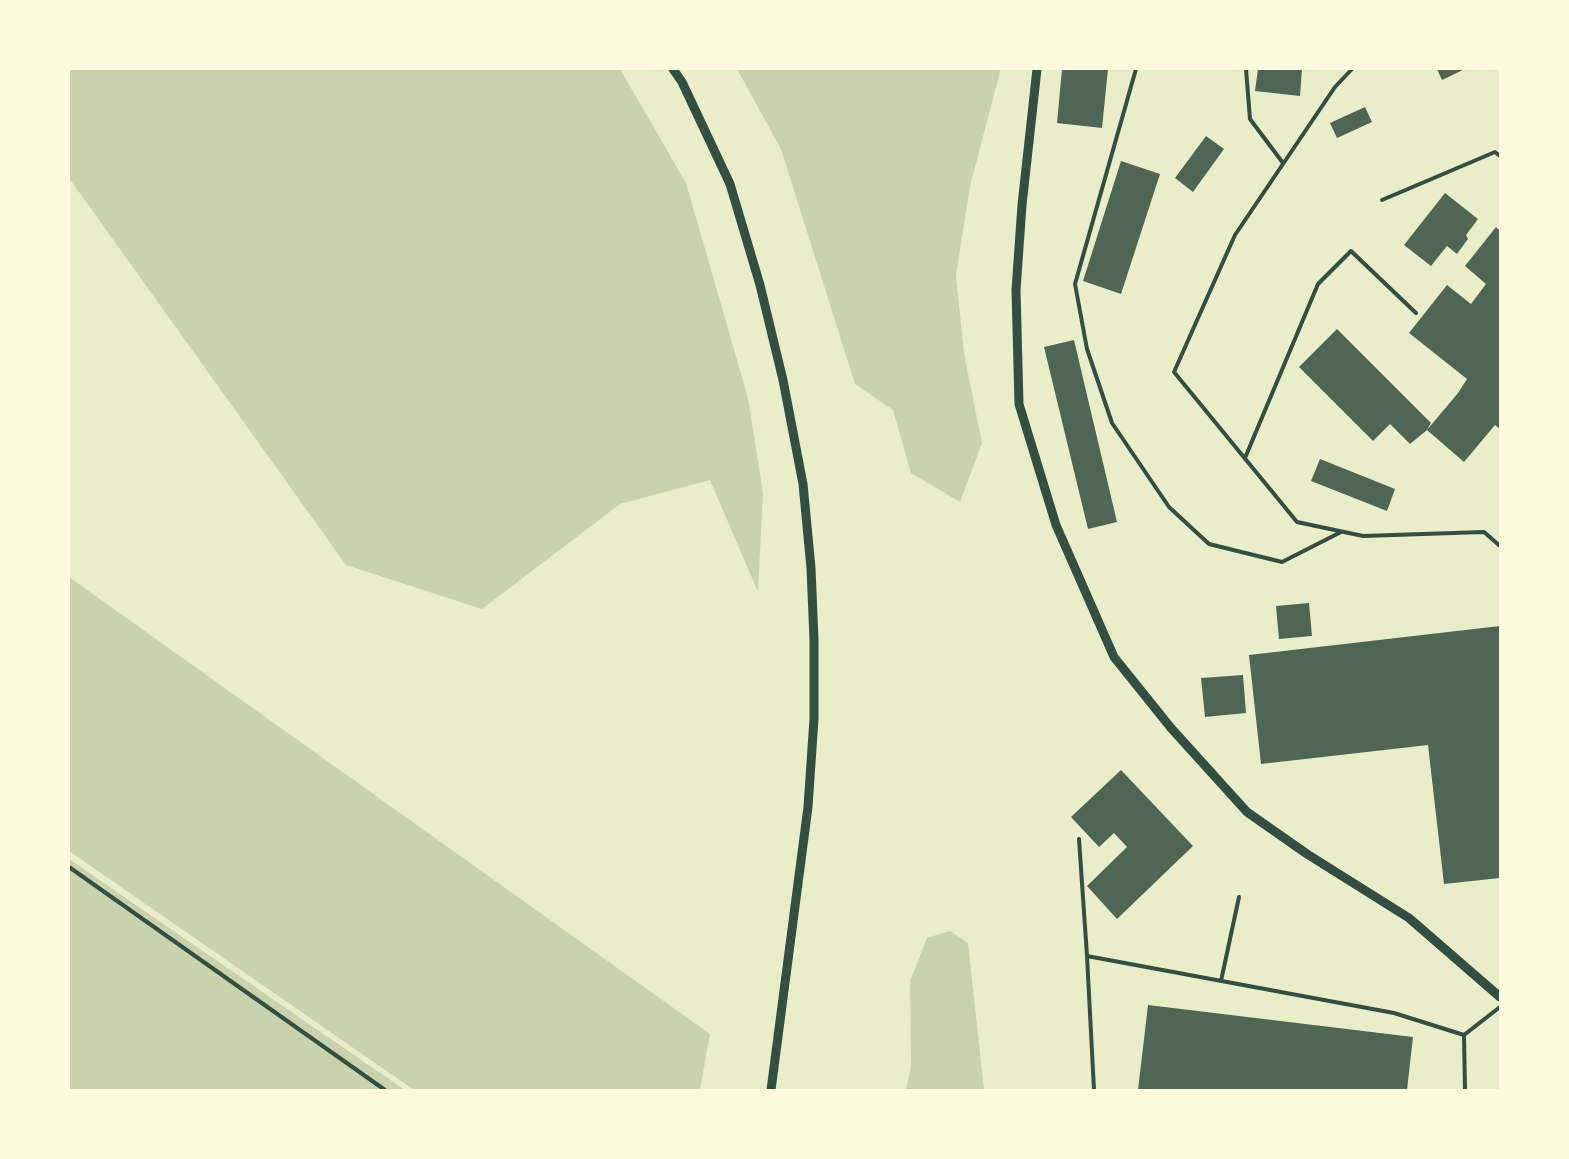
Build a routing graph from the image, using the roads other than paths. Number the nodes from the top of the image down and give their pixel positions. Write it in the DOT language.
graph roads {
  1 [pos="673,69"];
  2 [pos="1037,69"];
  3 [pos="1136,69"];
  4 [pos="1246,69"];
  5 [pos="1352,69"];
  6 [pos="1500,156"];
  7 [pos="1283,164"];
  8 [pos="1382,200"];
  9 [pos="1416,313"];
  10 [pos="1244,458"];
  11 [pos="1341,532"];
  12 [pos="1500,546"];
  13 [pos="1079,839"];
  14 [pos="69,867"];
  15 [pos="1239,897"];
  16 [pos="1087,956"];
  17 [pos="1220,981"];
  18 [pos="1500,997"];
  19 [pos="1500,1007"];
  20 [pos="1464,1035"];
  21 [pos="385,1090"];
  22 [pos="771,1090"];
  23 [pos="1094,1090"];
  24 [pos="1465,1090"];
  1 -- 22 [label="street"];
  2 -- 18 [label="street"];
  3 -- 11 [label="lane"];
  4 -- 7 [label="lane"];
  5 -- 7 [label="lane"];
  6 -- 8 [label="lane"];
  7 -- 10 [label="lane"];
  9 -- 10 [label="lane"];
  10 -- 11 [label="lane"];
  11 -- 12 [label="lane"];
  13 -- 16 [label="lane"];
  14 -- 21 [label="lane"];
  15 -- 17 [label="lane"];
  16 -- 17 [label="lane"];
  16 -- 23 [label="lane"];
  17 -- 20 [label="lane"];
  19 -- 20 [label="lane"];
  20 -- 24 [label="lane"];
}
